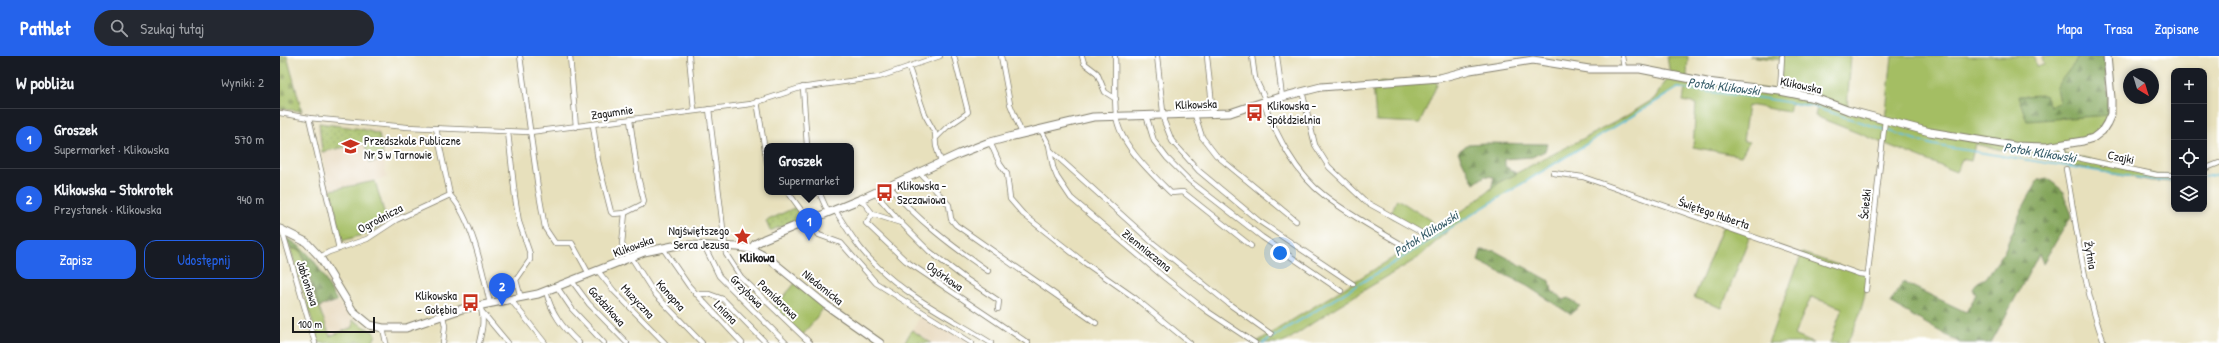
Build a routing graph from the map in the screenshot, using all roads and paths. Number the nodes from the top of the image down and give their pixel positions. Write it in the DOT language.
graph roads {
  1 [pos="520,56"];
  2 [pos="570,56"];
  3 [pos="689,56"];
  4 [pos="940,56"];
  5 [pos="954,56"];
  6 [pos="1000,56"];
  7 [pos="1082,56"];
  8 [pos="1115,56"];
  9 [pos="1157,56"];
  10 [pos="1207,56"];
  11 [pos="1252,56"];
  12 [pos="1277,56"];
  13 [pos="1622,56"];
  14 [pos="1782,56"];
  15 [pos="2107,56"];
  16 [pos="909,68"];
  17 [pos="1624,68"];
  18 [pos="803,87"];
  19 [pos="1302,91"];
  20 [pos="1780,91"];
  21 [pos="1282,97"];
  22 [pos="1116,99"];
  23 [pos="1265,101"];
  24 [pos="757,102"];
  25 [pos="709,109"];
  26 [pos="694,110"];
  27 [pos="280,112"];
  28 [pos="1146,115"];
  29 [pos="1195,115"];
  30 [pos="1213,115"];
  31 [pos="1116,116"];
  32 [pos="1164,116"];
  33 [pos="309,118"];
  34 [pos="630,120"];
  35 [pos="1885,124"];
  36 [pos="593,125"];
  37 [pos="576,127"];
  38 [pos="436,128"];
  39 [pos="1041,130"];
  40 [pos="508,132"];
  41 [pos="530,132"];
  42 [pos="1022,134"];
  43 [pos="936,138"];
  44 [pos="990,142"];
  45 [pos="808,143"];
  46 [pos="2062,144"];
  47 [pos="764,145"];
  48 [pos="1051,151"];
  49 [pos="941,162"];
  50 [pos="2219,163"];
  51 [pos="2066,168"];
  52 [pos="2207,168"];
  53 [pos="919,172"];
  54 [pos="1553,173"];
  55 [pos="2171,175"];
  56 [pos="889,186"];
  57 [pos="875,193"];
  58 [pos="450,195"];
  59 [pos="790,195"];
  60 [pos="820,195"];
  61 [pos="860,199"];
  62 [pos="832,211"];
  63 [pos="625,213"];
  64 [pos="873,214"];
  65 [pos="808,221"];
  66 [pos="1296,221"];
  67 [pos="901,223"];
  68 [pos="281,230"];
  69 [pos="1425,238"];
  70 [pos="704,245"];
  71 [pos="724,246"];
  72 [pos="1251,246"];
  73 [pos="662,247"];
  74 [pos="339,248"];
  75 [pos="1408,248"];
  76 [pos="751,249"];
  77 [pos="320,258"];
  78 [pos="629,258"];
  79 [pos="598,271"];
  80 [pos="988,271"];
  81 [pos="589,274"];
  82 [pos="1868,275"];
  83 [pos="572,281"];
  84 [pos="1353,284"];
  85 [pos="557,287"];
  86 [pos="1866,290"];
  87 [pos="546,291"];
  88 [pos="1341,291"];
  89 [pos="696,294"];
  90 [pos="521,298"];
  91 [pos="512,300"];
  92 [pos="490,304"];
  93 [pos="998,309"];
  94 [pos="482,310"];
  95 [pos="443,316"];
  96 [pos="1096,323"];
  97 [pos="382,328"];
  98 [pos="1271,334"];
  99 [pos="315,343"];
  100 [pos="386,343"];
  101 [pos="443,343"];
  102 [pos="479,343"];
  103 [pos="508,343"];
  104 [pos="545,343"];
  105 [pos="580,343"];
  106 [pos="604,343"];
  107 [pos="627,343"];
  108 [pos="665,343"];
  109 [pos="702,343"];
  110 [pos="742,343"];
  111 [pos="766,343"];
  112 [pos="786,343"];
  113 [pos="810,343"];
  114 [pos="880,343"];
  115 [pos="972,343"];
  116 [pos="991,343"];
  117 [pos="1028,343"];
  118 [pos="1190,343"];
  119 [pos="1256,343"];
  120 [pos="2104,343"];
  1 -- 41 [label="street"];
  2 -- 37 [label="street"];
  3 -- 26 [label="street"];
  4 -- 16 [label="street, Zagumnie"];
  5 -- 43 [label="street"];
  6 -- 42 [label="street"];
  7 -- 22 [label="street"];
  8 -- 22 [label="street"];
  9 -- 32 [label="street"];
  10 -- 30 [label="street"];
  11 -- 23 [label="street"];
  12 -- 21 [label="street"];
  13 -- 17 [label="street"];
  14 -- 20 [label="street"];
  15 -- 46 [label="street, Klikowska"];
  16 -- 18 [label="street, Zagumnie"];
  16 -- 43 [label="street"];
  17 -- 19 [label="street, Klikowska"];
  17 -- 20 [label="street, Klikowska"];
  18 -- 24 [label="street, Zagumnie"];
  18 -- 45 [label="street"];
  19 -- 21 [label="street, Klikowska"];
  19 -- 69 [label="street"];
  20 -- 35 [label="street, Klikowska"];
  21 -- 23 [label="street, Klikowska"];
  22 -- 31 [label="street"];
  23 -- 30 [label="street, Klikowska"];
  23 -- 75 [label="street"];
  24 -- 25 [label="street, Zagumnie"];
  24 -- 47 [label="street"];
  25 -- 26 [label="street, Zagumnie"];
  25 -- 71 [label="street"];
  26 -- 34 [label="street, Zagumnie"];
  27 -- 33 [label="street, Zagumnie"];
  28 -- 31 [label="street, Klikowska"];
  28 -- 32 [label="street, Klikowska"];
  28 -- 88 [label="street"];
  29 -- 30 [label="street, Klikowska"];
  29 -- 32 [label="street, Klikowska"];
  29 -- 66 [label="street"];
  31 -- 39 [label="street, Klikowska"];
  31 -- 72 [label="street"];
  32 -- 84 [label="street"];
  33 -- 38 [label="street, Zagumnie"];
  33 -- 74 [label="street"];
  34 -- 36 [label="street, Zagumnie"];
  34 -- 63 [label="street"];
  35 -- 46 [label="street, Klikowska"];
  35 -- 82 [label="street, Ścieżki"];
  36 -- 37 [label="street, Zagumnie"];
  36 -- 63 [label="street"];
  37 -- 41 [label="street, Zagumnie"];
  38 -- 40 [label="street, Zagumnie"];
  38 -- 58 [label="street"];
  39 -- 42 [label="street, Klikowska"];
  39 -- 48 [label="street, Ziemniaczana"];
  40 -- 41 [label="street, Zagumnie"];
  40 -- 90 [label="street"];
  41 -- 81 [label="street"];
  42 -- 44 [label="street, Klikowska"];
  43 -- 49 [label="street"];
  44 -- 49 [label="street, Klikowska"];
  44 -- 118 [label="street"];
  46 -- 55 [label="street, Czajki"];
  48 -- 98 [label="street, Ziemniaczana"];
  48 -- 119 [label="street, Ziemniaczana"];
  49 -- 53 [label="street, Klikowska"];
  50 -- 52 [label="street"];
  51 -- 120 [label="street, Żytnia"];
  53 -- 56 [label="street, Klikowska"];
  53 -- 96 [label="street"];
  54 -- 82 [label="street, Świętego Huberta"];
  56 -- 57 [label="street, Klikowska"];
  56 -- 80 [label="street"];
  57 -- 61 [label="street, Klikowska"];
  57 -- 67 [label="street"];
  58 -- 74 [label="street, Ogrodnicza"];
  58 -- 92 [label="street"];
  59 -- 65 [label="street"];
  60 -- 62 [label="street"];
  61 -- 62 [label="street, Klikowska"];
  61 -- 64 [label="street"];
  62 -- 65 [label="street, Klikowska"];
  62 -- 116 [label="street"];
  63 -- 78 [label="street, Konopna"];
  64 -- 67 [label="street"];
  64 -- 117 [label="street, Ogórkowa"];
  65 -- 76 [label="street, Klikowska"];
  65 -- 115 [label="street"];
  67 -- 93 [label="street"];
  68 -- 77 [label="street, Klikowska"];
  68 -- 99 [label="street, Jabłoniowa"];
  70 -- 71 [label="street, Klikowska"];
  70 -- 73 [label="street, Klikowska"];
  70 -- 112 [label="street, Grzybowa"];
  71 -- 76 [label="street, Klikowska"];
  71 -- 113 [label="street, Pomidorowa"];
  73 -- 78 [label="street, Klikowska"];
  73 -- 89 [label="street, Lniana"];
  74 -- 77 [label="street, Ogrodnicza"];
  76 -- 114 [label="street, Niedomicka"];
  77 -- 97 [label="street, Klikowska"];
  78 -- 79 [label="street, Klikowska"];
  78 -- 109 [label="street, Konopna"];
  79 -- 81 [label="street, Klikowska"];
  79 -- 108 [label="street, Muzyczna"];
  81 -- 83 [label="street, Klikowska"];
  82 -- 86 [label="street, Ścieżki"];
  83 -- 85 [label="street, Klikowska"];
  83 -- 107 [label="street, Goździkowa"];
  85 -- 87 [label="street, Klikowska"];
  85 -- 106 [label="street"];
  87 -- 90 [label="street, Klikowska"];
  87 -- 105 [label="street"];
  89 -- 110 [label="street, Lniana"];
  89 -- 111 [label="street, Lniana"];
  90 -- 91 [label="street, Klikowska"];
  91 -- 92 [label="street, Klikowska"];
  91 -- 104 [label="street"];
  92 -- 94 [label="street, Klikowska"];
  94 -- 95 [label="street, Klikowska"];
  94 -- 102 [label="street"];
  94 -- 103 [label="street"];
  95 -- 97 [label="street, Klikowska"];
  95 -- 101 [label="street"];
  97 -- 100 [label="street"];
}
